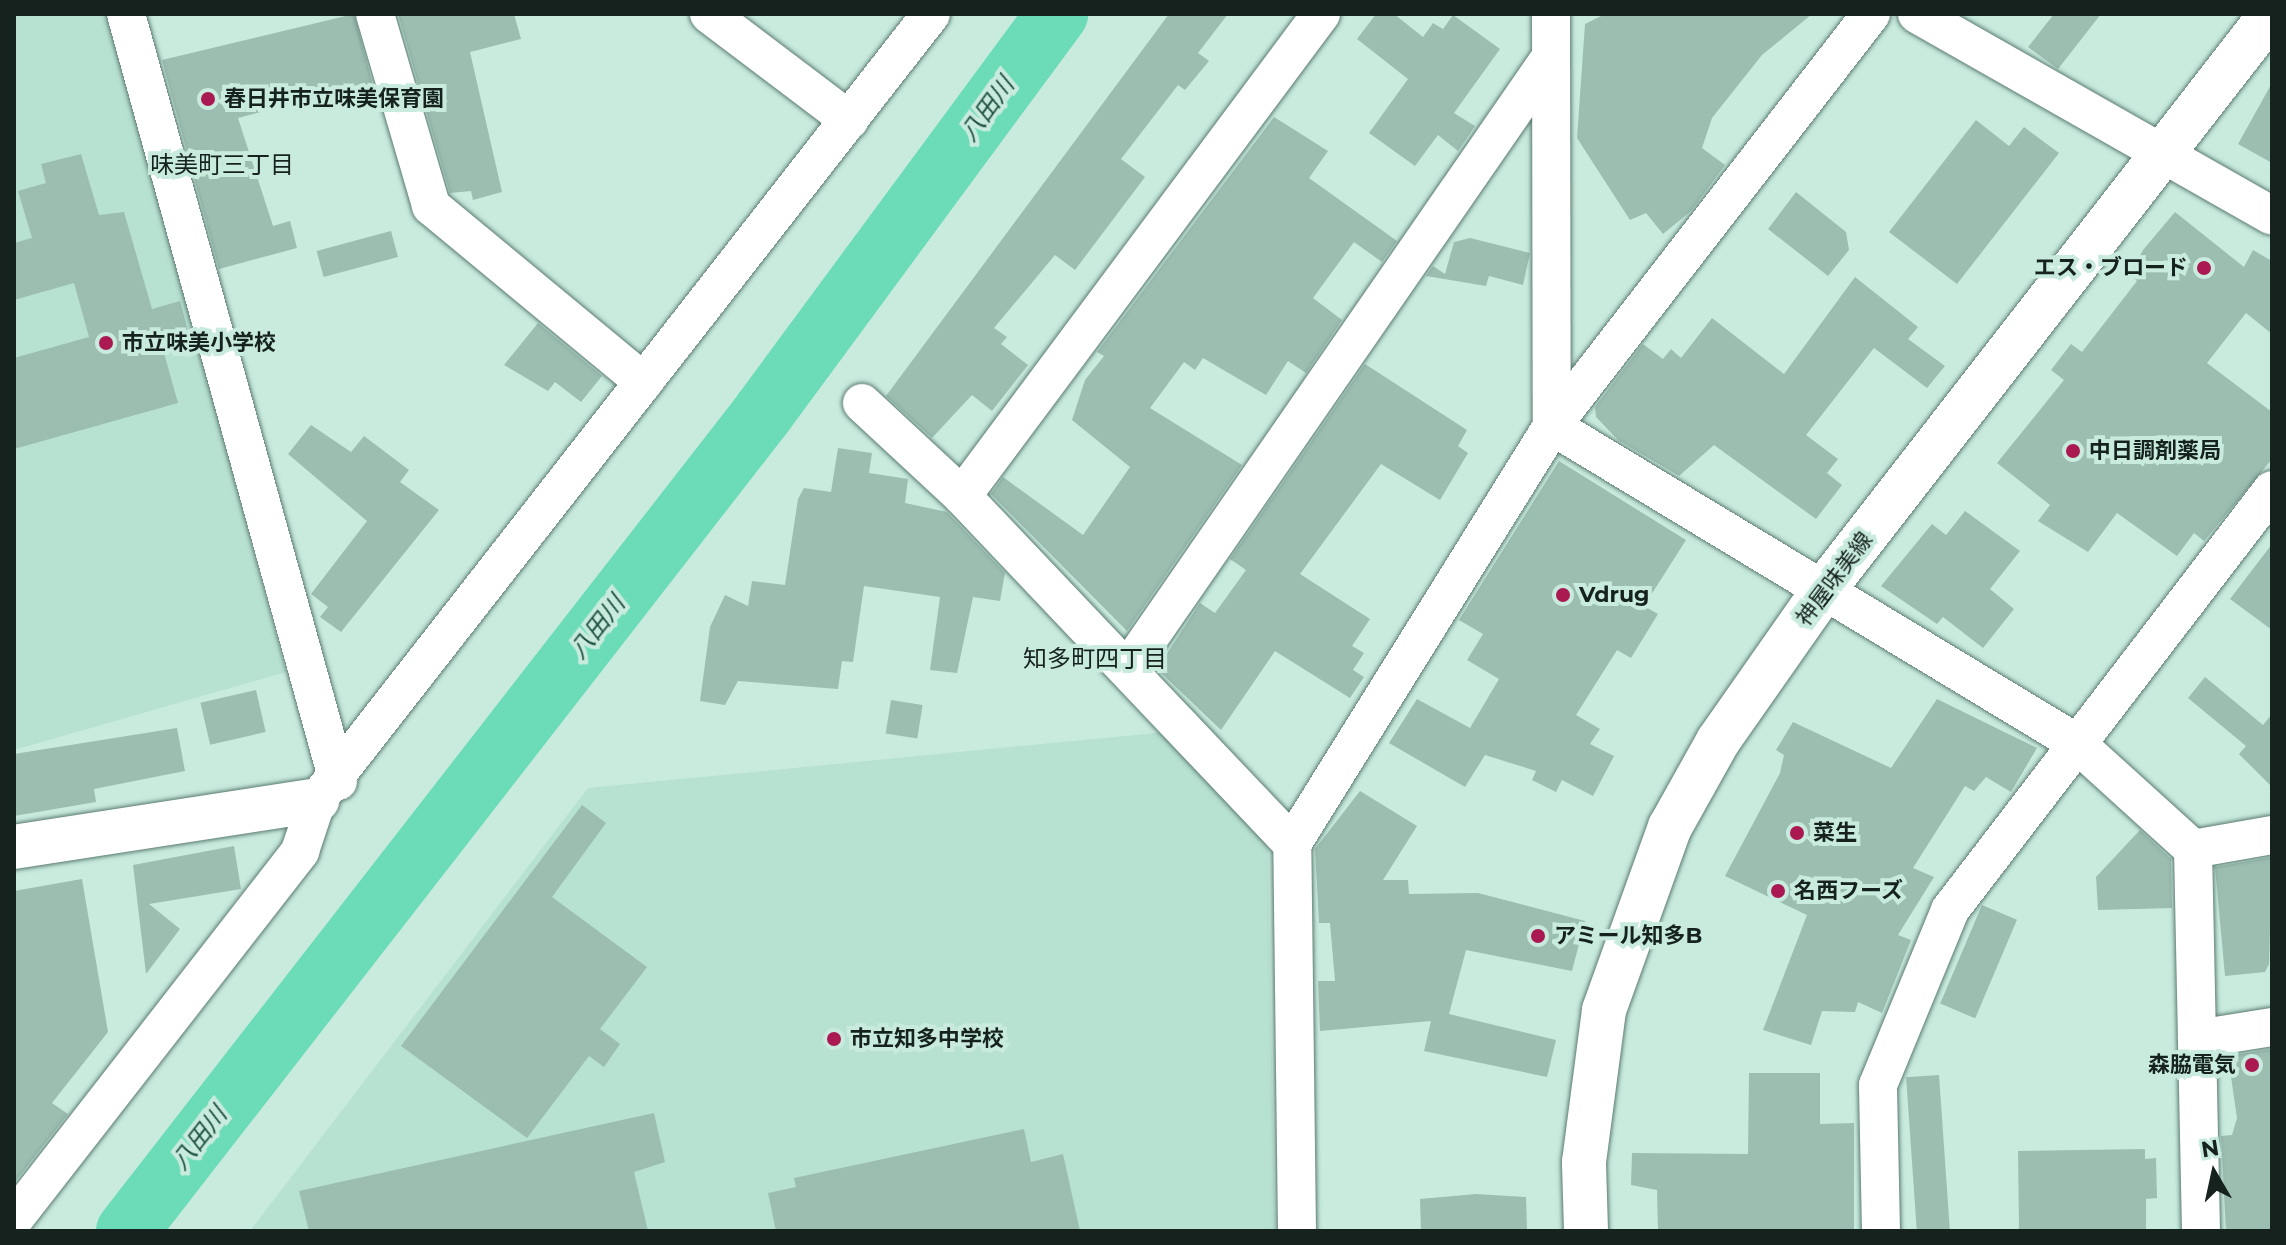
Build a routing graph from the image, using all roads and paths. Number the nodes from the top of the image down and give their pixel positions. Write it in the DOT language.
graph roads {
  1 [pos="126,14"];
  2 [pos="375,14"];
  3 [pos="709,14"];
  4 [pos="931,14"];
  5 [pos="1321,14"];
  6 [pos="1551,14"];
  7 [pos="1871,14"];
  8 [pos="1917,14"];
  9 [pos="2271,14"];
  10 [pos="1550,58"];
  11 [pos="849,120"];
  12 [pos="2161,155"];
  13 [pos="2272,216"];
  14 [pos="644,382"];
  15 [pos="862,403"];
  16 [pos="1552,426"];
  17 [pos="2272,490"];
  18 [pos="962,496"];
  19 [pos="1825,588"];
  20 [pos="1129,667"];
  21 [pos="2075,742"];
  22 [pos="327,790"];
  23 [pos="2272,835"];
  24 [pos="1292,844"];
  25 [pos="14,847"];
  26 [pos="2193,849"];
  27 [pos="2272,1027"];
  28 [pos="2197,1039"];
  29 [pos="14,1219"];
  30 [pos="1297,1231"];
  31 [pos="1586,1231"];
  32 [pos="1881,1231"];
  33 [pos="2201,1231"];
  1 -- 22 [label="street"];
  2 -- 14 [label="street"];
  3 -- 11 [label="street"];
  4 -- 11 [label="street"];
  5 -- 18 [label="street"];
  6 -- 10 [label="street"];
  7 -- 16 [label="street"];
  8 -- 12 [label="street"];
  9 -- 12 [label="main road, 神屋味美線"];
  10 -- 16 [label="street"];
  10 -- 20 [label="street"];
  11 -- 14 [label="street"];
  12 -- 13 [label="street"];
  12 -- 19 [label="main road, 神屋味美線"];
  14 -- 22 [label="street"];
  15 -- 18 [label="street"];
  16 -- 19 [label="street"];
  16 -- 24 [label="street"];
  17 -- 21 [label="street"];
  18 -- 20 [label="street"];
  19 -- 21 [label="street"];
  19 -- 31 [label="main road, 神屋味美線"];
  20 -- 24 [label="street"];
  21 -- 26 [label="street"];
  21 -- 32 [label="street"];
  22 -- 25 [label="main road"];
  22 -- 29 [label="street"];
  23 -- 26 [label="street"];
  24 -- 30 [label="street"];
  26 -- 28 [label="street"];
  27 -- 28 [label="street"];
  28 -- 33 [label="street"];
}
